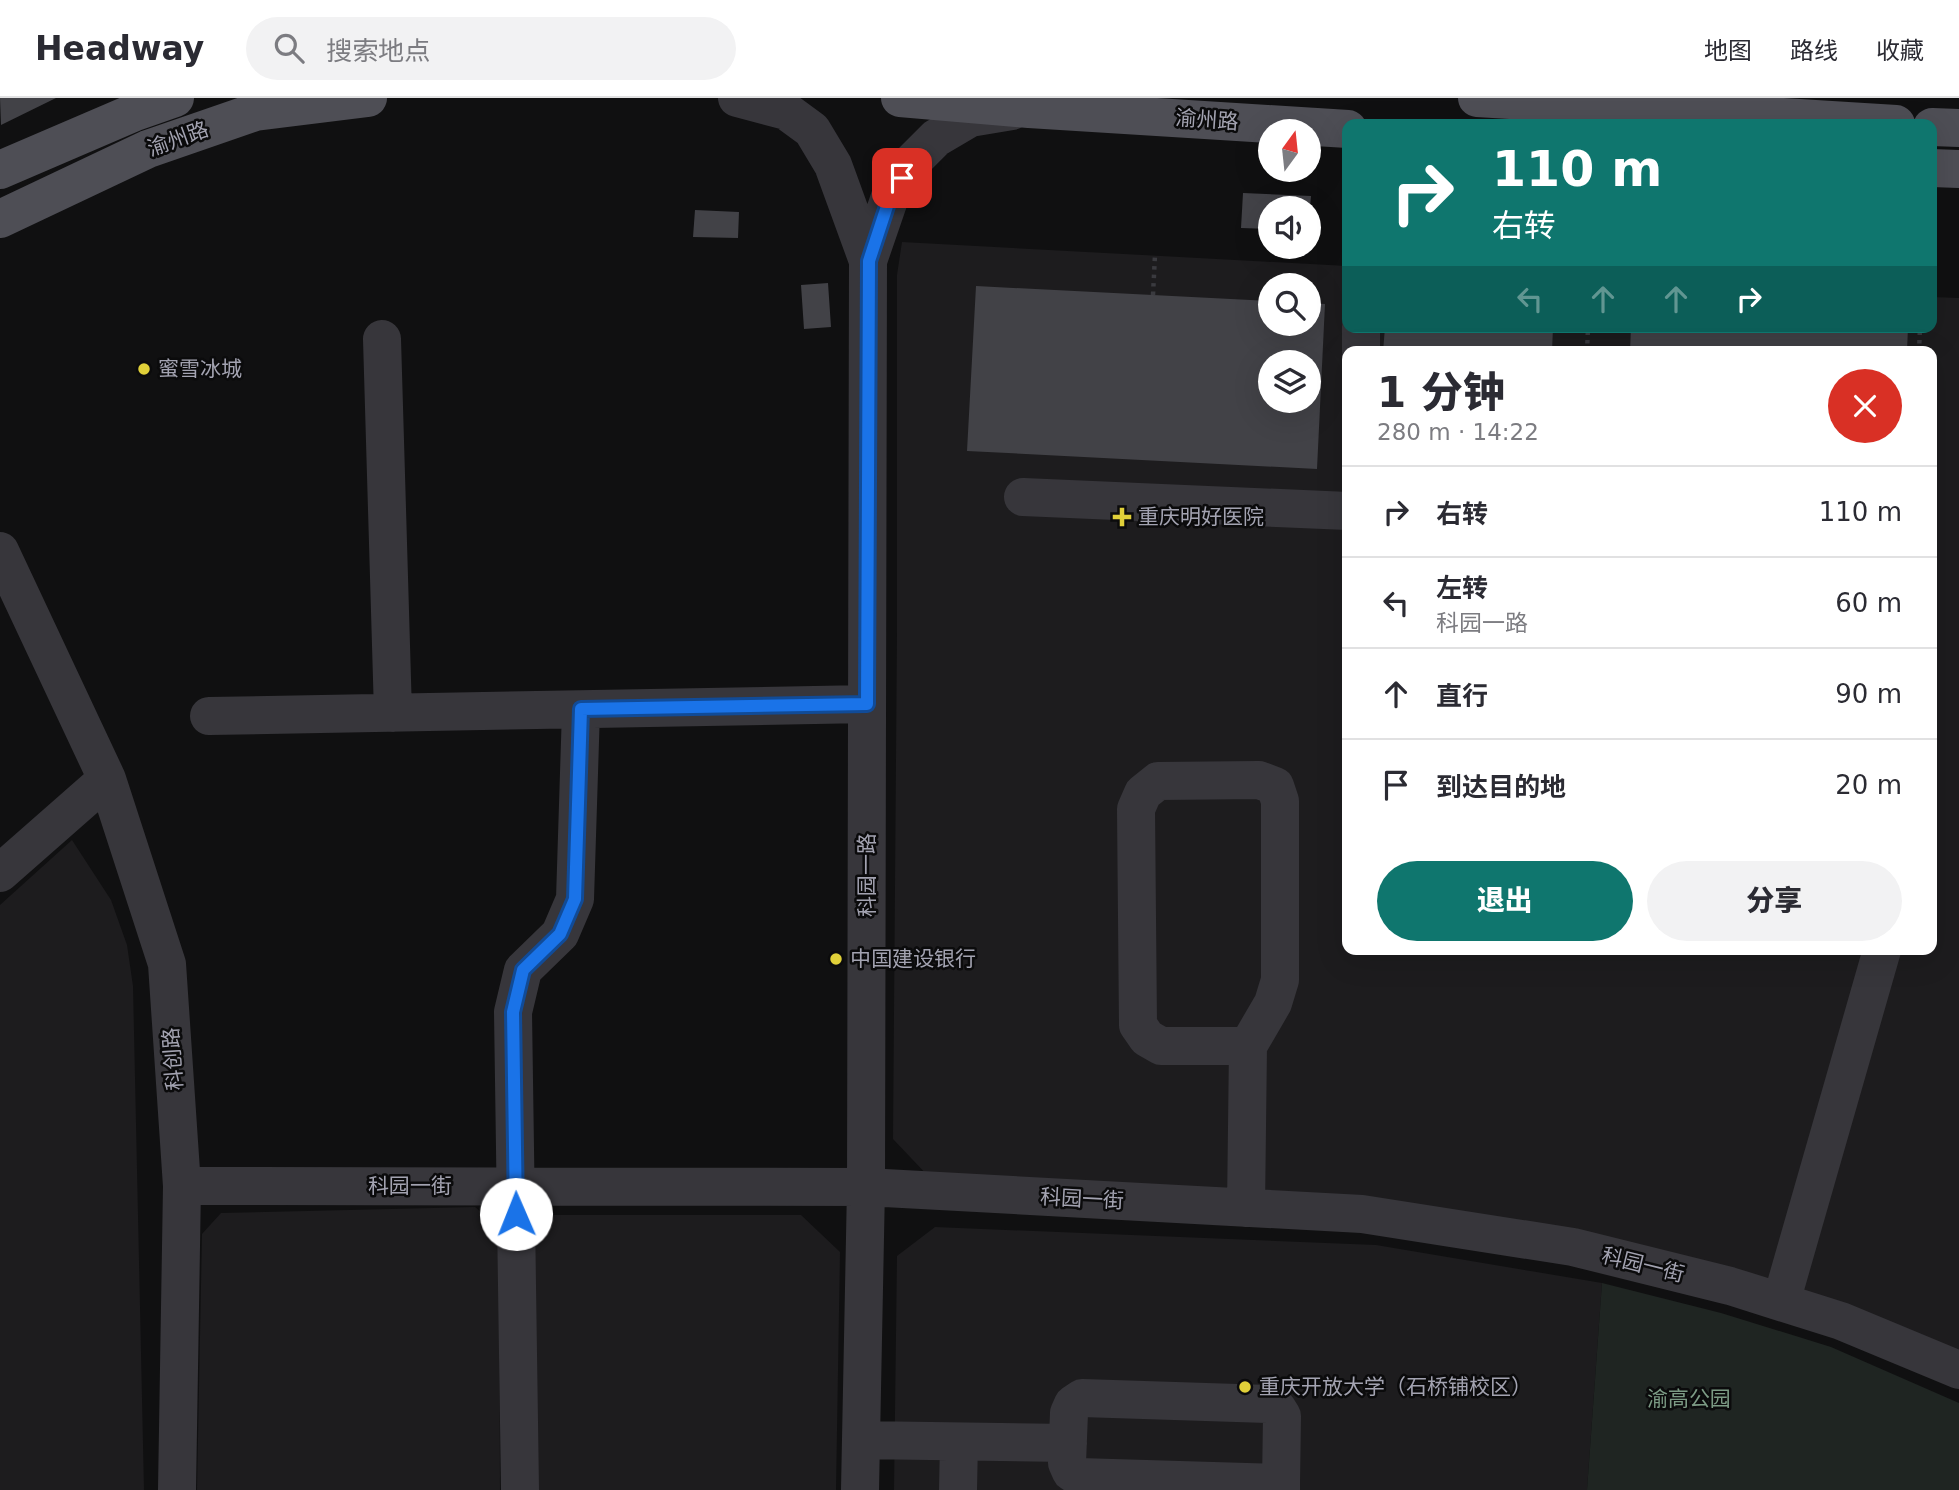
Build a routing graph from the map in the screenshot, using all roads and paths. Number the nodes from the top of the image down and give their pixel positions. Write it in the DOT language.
graph roads {
  1 [pos="175,98"];
  2 [pos="368,98"];
  3 [pos="737,98"];
  4 [pos="900,98"];
  5 [pos="1477,98"];
  6 [pos="1749,106"];
  7 [pos="1029,108"];
  8 [pos="1855,119"];
  9 [pos="1937,127"];
  10 [pos="1959,128"];
  11 [pos="1342,129"];
  12 [pos="1937,167"];
  13 [pos="1959,169"];
  14 [pos="0,170"];
  15 [pos="0,219"];
  16 [pos="1155,256"];
  17 [pos="869,261"];
  18 [pos="1153,295"];
  19 [pos="382,339"];
  20 [pos="1023,497"];
  21 [pos="1342,511"];
  22 [pos="0,551"];
  23 [pos="867,704"];
  24 [pos="581,709"];
  25 [pos="393,713"];
  26 [pos="209,716"];
  27 [pos="107,779"];
  28 [pos="0,873"];
  29 [pos="1881,955"];
  30 [pos="1248,1046"];
  31 [pos="182,1186"];
  32 [pos="515,1186"];
  33 [pos="866,1187"];
  34 [pos="1246,1208"];
  35 [pos="1781,1302"];
  36 [pos="1959,1370"];
  37 [pos="861,1440"];
  38 [pos="959,1442"];
  39 [pos="1068,1443"];
  40 [pos="1281,1487"];
  41 [pos="177,1490"];
  42 [pos="520,1490"];
  43 [pos="860,1490"];
  44 [pos="958,1490"];
  1 -- 14 [label="main road, 渝州路"];
  2 -- 15 [label="main road, 渝州路"];
  3 -- 17 [label="street"];
  4 -- 7 [label="main road, 渝州路"];
  5 -- 6 [label="main road"];
  6 -- 8 [label="main road"];
  7 -- 11 [label="main road, 渝州路"];
  7 -- 17 [label="street"];
  9 -- 10 [label="main road"];
  12 -- 13 [label="main road"];
  16 -- 18 [label="path"];
  17 -- 23 [label="street, 科园一路"];
  19 -- 25 [label="street"];
  20 -- 21 [label="street"];
  22 -- 27 [label="street, 科创路"];
  23 -- 24 [label="street"];
  23 -- 33 [label="street, 科园一路"];
  24 -- 25 [label="street"];
  24 -- 32 [label="street"];
  25 -- 26 [label="street"];
  27 -- 28 [label="street"];
  27 -- 31 [label="street, 科创路"];
  29 -- 35 [label="street"];
  30 -- 30 [label="street"];
  30 -- 34 [label="street"];
  31 -- 32 [label="street, 科园一街"];
  31 -- 41 [label="street, 科创路"];
  32 -- 33 [label="street, 科园一街"];
  32 -- 42 [label="street"];
  33 -- 34 [label="street, 科园一街"];
  33 -- 37 [label="street, 科园一路"];
  34 -- 35 [label="street, 科园一街"];
  35 -- 36 [label="street, 科园一街"];
  37 -- 38 [label="street"];
  37 -- 43 [label="street, 科园一路"];
  38 -- 39 [label="street"];
  38 -- 44 [label="street"];
  39 -- 40 [label="street"];
  39 -- 40 [label="street"];
}
